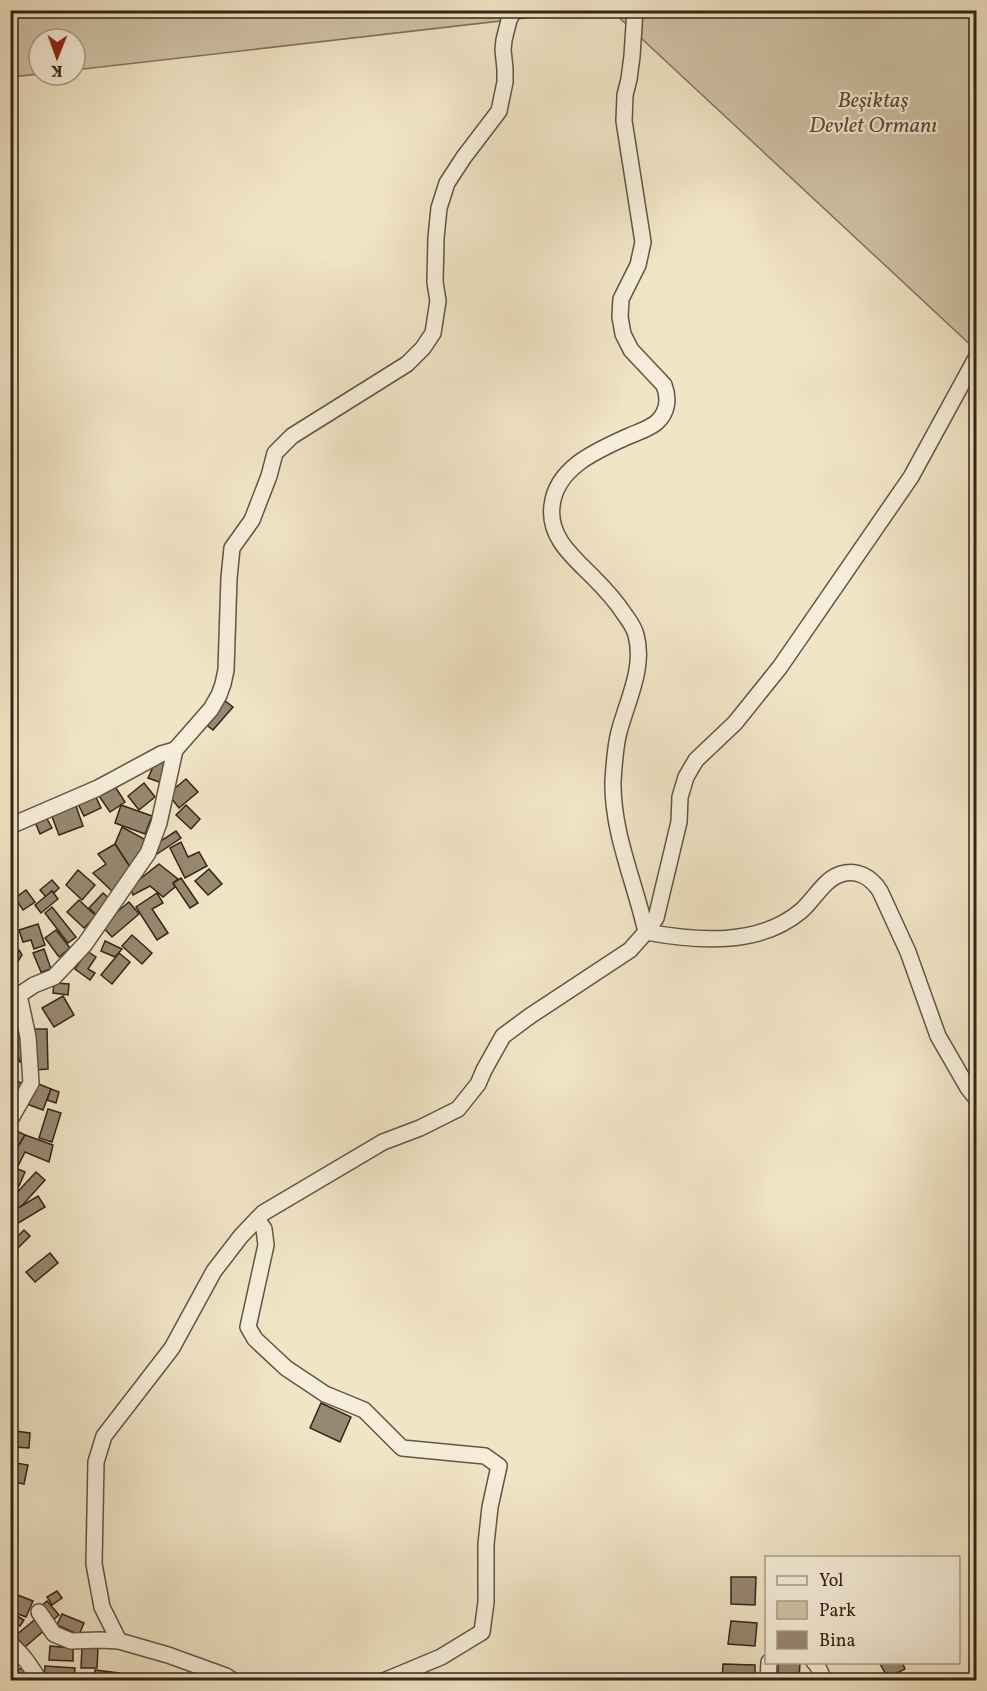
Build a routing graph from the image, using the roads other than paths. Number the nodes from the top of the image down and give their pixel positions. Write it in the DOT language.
graph roads {
  1 [pos="514,10"];
  2 [pos="635,10"];
  3 [pos="976,358"];
  4 [pos="175,750"];
  5 [pos="10,826"];
  6 [pos="646,932"];
  7 [pos="976,1098"];
  8 [pos="10,1120"];
  9 [pos="257,1219"];
  10 [pos="39,1612"];
  11 [pos="118,1641"];
  12 [pos="10,1644"];
  13 [pos="769,1664"];
  14 [pos="816,1664"];
  15 [pos="39,1680"];
  16 [pos="231,1680"];
  17 [pos="237,1680"];
  18 [pos="386,1680"];
  19 [pos="768,1680"];
  20 [pos="824,1680"];
  1 -- 4 [label="street"];
  2 -- 6 [label="street"];
  3 -- 6 [label="street"];
  4 -- 5 [label="street"];
  4 -- 8 [label="street"];
  6 -- 7 [label="street"];
  6 -- 9 [label="street"];
  9 -- 11 [label="street"];
  9 -- 18 [label="street"];
  10 -- 11 [label="street"];
  11 -- 16 [label="street"];
  12 -- 15 [label="street"];
  13 -- 19 [label="street"];
  14 -- 20 [label="street"];
  16 -- 17 [label="street"];
}
